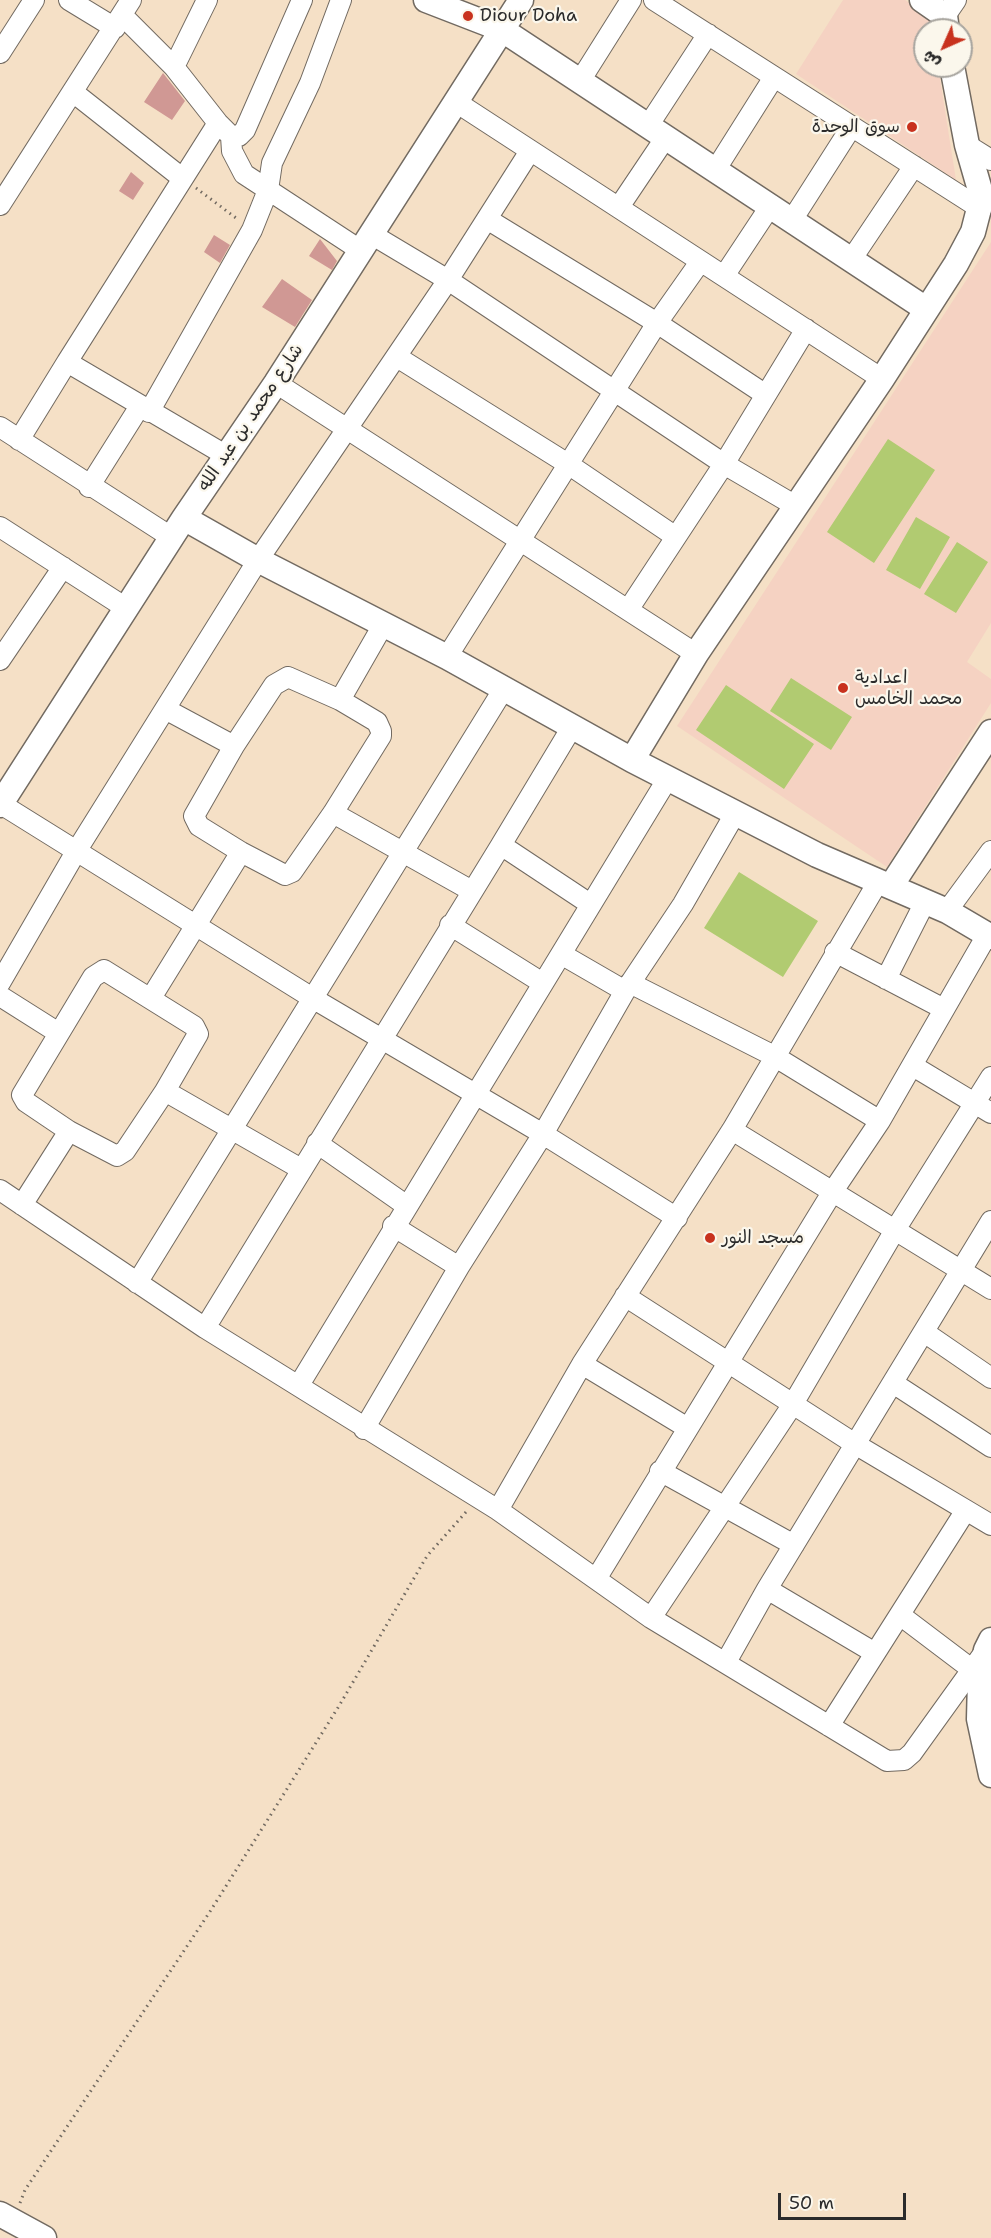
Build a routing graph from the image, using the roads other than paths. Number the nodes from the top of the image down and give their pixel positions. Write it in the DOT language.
graph roads {
  1 [pos="34,0"];
  2 [pos="69,0"];
  3 [pos="207,0"];
  4 [pos="302,0"];
  5 [pos="341,0"];
  6 [pos="521,0"];
  7 [pos="631,0"];
  8 [pos="654,0"];
  9 [pos="922,0"];
  10 [pos="439,2"];
  11 [pos="123,15"];
  12 [pos="949,15"];
  13 [pos="501,29"];
  14 [pos="708,34"];
  15 [pos="0,53"];
  16 [pos="174,67"];
  17 [pos="774,77"];
  18 [pos="954,78"];
  19 [pos="580,81"];
  20 [pos="73,92"];
  21 [pos="456,102"];
  22 [pos="852,126"];
  23 [pos="225,129"];
  24 [pos="657,131"];
  25 [pos="967,144"];
  26 [pos="530,151"];
  27 [pos="991,160"];
  28 [pos="914,166"];
  29 [pos="716,170"];
  30 [pos="183,178"];
  31 [pos="268,190"];
  32 [pos="985,199"];
  33 [pos="0,205"];
  34 [pos="771,206"];
  35 [pos="619,207"];
  36 [pos="487,219"];
  37 [pos="792,220"];
  38 [pos="366,242"];
  39 [pos="852,260"];
  40 [pos="700,262"];
  41 [pos="724,276"];
  42 [pos="448,280"];
  43 [pos="926,309"];
  44 [pos="657,323"];
  45 [pos="806,329"];
  46 [pos="398,357"];
  47 [pos="67,362"];
  48 [pos="882,379"];
  49 [pos="276,383"];
  50 [pos="615,389"];
  51 [pos="766,395"];
  52 [pos="145,409"];
  53 [pos="0,427"];
  54 [pos="348,431"];
  55 [pos="19,440"];
  56 [pos="227,456"];
  57 [pos="568,464"];
  58 [pos="724,464"];
  59 [pos="89,487"];
  60 [pos="794,505"];
  61 [pos="0,527"];
  62 [pos="178,528"];
  63 [pos="676,537"];
  64 [pos="521,542"];
  65 [pos="258,560"];
  66 [pos="63,567"];
  67 [pos="126,608"];
  68 [pos="628,610"];
  69 [pos="383,624"];
  70 [pos="696,654"];
  71 [pos="447,657"];
  72 [pos="0,660"];
  73 [pos="504,690"];
  74 [pos="340,700"];
  75 [pos="167,710"];
  76 [pos="572,727"];
  77 [pos="990,736"];
  78 [pos="234,746"];
  79 [pos="632,760"];
  80 [pos="668,778"];
  81 [pos="0,805"];
  82 [pos="736,812"];
  83 [pos="333,813"];
  84 [pos="501,845"];
  85 [pos="77,850"];
  86 [pos="991,851"];
  87 [pos="241,852"];
  88 [pos="404,853"];
  89 [pos="885,884"];
  90 [pos="472,891"];
  91 [pos="590,904"];
  92 [pos="936,906"];
  93 [pos="194,925"];
  94 [pos="450,925"];
  95 [pos="989,936"];
  96 [pos="835,952"];
  97 [pos="561,954"];
  98 [pos="886,980"];
  99 [pos="542,982"];
  100 [pos="0,983"];
  101 [pos="627,987"];
  102 [pos="0,996"];
  103 [pos="151,998"];
  104 [pos="314,999"];
  105 [pos="944,1009"];
  106 [pos="57,1032"];
  107 [pos="381,1038"];
  108 [pos="774,1056"];
  109 [pos="913,1066"];
  110 [pos="991,1077"];
  111 [pos="165,1091"];
  112 [pos="474,1094"];
  113 [pos="974,1103"];
  114 [pos="991,1113"];
  115 [pos="880,1121"];
  116 [pos="732,1130"];
  117 [pos="69,1131"];
  118 [pos="232,1131"];
  119 [pos="543,1134"];
  120 [pos="317,1143"];
  121 [pos="301,1169"];
  122 [pos="0,1190"];
  123 [pos="833,1191"];
  124 [pos="22,1205"];
  125 [pos="407,1206"];
  126 [pos="677,1218"];
  127 [pos="991,1221"];
  128 [pos="393,1226"];
  129 [pos="895,1230"];
  130 [pos="459,1267"];
  131 [pos="960,1271"];
  132 [pos="137,1283"];
  133 [pos="991,1289"];
  134 [pos="625,1296"];
  135 [pos="205,1328"];
  136 [pos="924,1332"];
  137 [pos="727,1363"];
  138 [pos="582,1364"];
  139 [pos="991,1378"];
  140 [pos="893,1383"];
  141 [pos="299,1385"];
  142 [pos="793,1404"];
  143 [pos="686,1427"];
  144 [pos="364,1429"];
  145 [pos="855,1444"];
  146 [pos="991,1447"];
  147 [pos="660,1471"];
  148 [pos="727,1507"];
  149 [pos="498,1510"];
  150 [pos="966,1510"];
  151 [pos="991,1525"];
  152 [pos="794,1545"];
  153 [pos="596,1579"];
  154 [pos="767,1589"];
  155 [pos="900,1615"];
  156 [pos="651,1618"];
  157 [pos="875,1653"];
  158 [pos="982,1653"];
  159 [pos="726,1662"];
  160 [pos="829,1726"];
  161 [pos="991,1775"];
  162 [pos="0,2214"];
  163 [pos="44,2238"];
  1 -- 15 [label="street"];
  2 -- 11 [label="street"];
  3 -- 16 [label="street"];
  4 -- 23 [label="street"];
  5 -- 31 [label="street"];
  6 -- 13 [label="street, شارع محمد بن عبد الله"];
  7 -- 19 [label="street"];
  8 -- 14 [label="street"];
  9 -- 12 [label="street"];
  10 -- 13 [label="street"];
  11 -- 16 [label="street"];
  11 -- 20 [label="street"];
  13 -- 19 [label="street"];
  13 -- 21 [label="street, شارع محمد بن عبد الله"];
  14 -- 17 [label="street"];
  14 -- 24 [label="street"];
  16 -- 23 [label="street"];
  17 -- 22 [label="street"];
  17 -- 29 [label="street"];
  18 -- 25 [label="street"];
  19 -- 24 [label="street"];
  20 -- 30 [label="street"];
  20 -- 33 [label="street"];
  21 -- 26 [label="street"];
  21 -- 38 [label="street, شارع محمد بن عبد الله"];
  22 -- 28 [label="street"];
  22 -- 37 [label="street"];
  23 -- 30 [label="street"];
  23 -- 31 [label="street"];
  24 -- 29 [label="street"];
  24 -- 35 [label="street"];
  25 -- 27 [label="street"];
  25 -- 32 [label="street"];
  26 -- 35 [label="street"];
  26 -- 36 [label="street"];
  28 -- 32 [label="street"];
  28 -- 39 [label="street"];
  29 -- 34 [label="street"];
  30 -- 47 [label="street"];
  31 -- 38 [label="street"];
  31 -- 52 [label="street"];
  32 -- 43 [label="street"];
  34 -- 37 [label="street"];
  34 -- 41 [label="street"];
  35 -- 40 [label="street"];
  36 -- 42 [label="street"];
  36 -- 44 [label="street"];
  37 -- 39 [label="street"];
  38 -- 42 [label="street"];
  38 -- 49 [label="street, شارع محمد بن عبد الله"];
  39 -- 43 [label="street"];
  40 -- 41 [label="street"];
  40 -- 44 [label="street"];
  41 -- 45 [label="street"];
  42 -- 46 [label="street"];
  42 -- 50 [label="street"];
  43 -- 48 [label="street"];
  44 -- 50 [label="street"];
  44 -- 51 [label="street"];
  45 -- 48 [label="street"];
  45 -- 51 [label="street"];
  46 -- 54 [label="street"];
  46 -- 57 [label="street"];
  47 -- 52 [label="street"];
  47 -- 55 [label="street"];
  48 -- 60 [label="street"];
  49 -- 54 [label="street"];
  49 -- 56 [label="street, شارع محمد بن عبد الله"];
  50 -- 57 [label="street"];
  50 -- 58 [label="street"];
  51 -- 58 [label="street"];
  52 -- 56 [label="street"];
  52 -- 59 [label="street"];
  53 -- 55 [label="street"];
  54 -- 64 [label="street"];
  54 -- 65 [label="street"];
  55 -- 59 [label="street"];
  56 -- 62 [label="street, شارع محمد بن عبد الله"];
  57 -- 63 [label="street"];
  57 -- 64 [label="street"];
  58 -- 60 [label="street"];
  58 -- 63 [label="street"];
  59 -- 62 [label="street"];
  60 -- 70 [label="street"];
  61 -- 66 [label="street"];
  62 -- 65 [label="street"];
  62 -- 67 [label="street, شارع محمد بن عبد الله"];
  63 -- 68 [label="street"];
  64 -- 68 [label="street"];
  64 -- 71 [label="street"];
  65 -- 69 [label="street"];
  65 -- 75 [label="street"];
  66 -- 67 [label="street"];
  66 -- 72 [label="street"];
  67 -- 81 [label="street, شارع محمد بن عبد الله"];
  68 -- 70 [label="street"];
  69 -- 71 [label="street"];
  69 -- 74 [label="street"];
  70 -- 79 [label="street"];
  71 -- 73 [label="street"];
  73 -- 76 [label="street"];
  73 -- 88 [label="street"];
  74 -- 78 [label="street"];
  74 -- 83 [label="street"];
  75 -- 78 [label="street"];
  75 -- 85 [label="street"];
  76 -- 79 [label="street"];
  76 -- 84 [label="street"];
  77 -- 89 [label="street"];
  78 -- 87 [label="street"];
  79 -- 80 [label="street"];
  80 -- 82 [label="street"];
  80 -- 91 [label="street"];
  81 -- 85 [label="street"];
  82 -- 89 [label="street"];
  82 -- 101 [label="street"];
  83 -- 87 [label="street"];
  83 -- 88 [label="street"];
  84 -- 90 [label="street"];
  84 -- 91 [label="street"];
  85 -- 93 [label="street"];
  85 -- 100 [label="street"];
  86 -- 92 [label="street"];
  87 -- 93 [label="street"];
  88 -- 90 [label="street"];
  88 -- 104 [label="street"];
  89 -- 92 [label="street"];
  89 -- 96 [label="street"];
  90 -- 94 [label="street"];
  91 -- 97 [label="street"];
  92 -- 95 [label="street"];
  92 -- 98 [label="street"];
  93 -- 103 [label="street"];
  93 -- 104 [label="street"];
  94 -- 99 [label="street"];
  94 -- 107 [label="street"];
  95 -- 105 [label="street"];
  96 -- 98 [label="street"];
  96 -- 108 [label="street"];
  97 -- 99 [label="street"];
  97 -- 101 [label="street"];
  98 -- 105 [label="street"];
  99 -- 112 [label="street"];
  101 -- 108 [label="street"];
  101 -- 119 [label="street"];
  102 -- 106 [label="street"];
  103 -- 106 [label="street"];
  103 -- 111 [label="street"];
  104 -- 107 [label="street"];
  104 -- 118 [label="street"];
  105 -- 109 [label="street"];
  106 -- 117 [label="street"];
  107 -- 112 [label="street"];
  107 -- 120 [label="street"];
  108 -- 115 [label="street"];
  108 -- 116 [label="street"];
  109 -- 113 [label="street"];
  109 -- 115 [label="street"];
  110 -- 113 [label="street"];
  111 -- 117 [label="street"];
  111 -- 118 [label="street"];
  112 -- 119 [label="street"];
  112 -- 125 [label="street"];
  113 -- 114 [label="street"];
  113 -- 129 [label="street"];
  115 -- 123 [label="street"];
  116 -- 123 [label="street"];
  116 -- 126 [label="street"];
  117 -- 124 [label="street"];
  118 -- 121 [label="street"];
  118 -- 132 [label="street"];
  119 -- 126 [label="street"];
  119 -- 130 [label="street"];
  120 -- 121 [label="street"];
  120 -- 125 [label="street"];
  121 -- 135 [label="street"];
  122 -- 124 [label="street"];
  123 -- 129 [label="street"];
  123 -- 137 [label="street"];
  124 -- 132 [label="street"];
  125 -- 128 [label="street"];
  126 -- 134 [label="street"];
  127 -- 131 [label="street"];
  128 -- 130 [label="street"];
  128 -- 141 [label="street"];
  129 -- 131 [label="street"];
  129 -- 142 [label="street"];
  130 -- 144 [label="street"];
  131 -- 133 [label="street"];
  131 -- 136 [label="street"];
  132 -- 135 [label="street"];
  134 -- 137 [label="street"];
  134 -- 138 [label="street"];
  135 -- 141 [label="street"];
  136 -- 139 [label="street"];
  136 -- 140 [label="street"];
  137 -- 142 [label="street"];
  137 -- 143 [label="street"];
  138 -- 143 [label="street"];
  138 -- 149 [label="street"];
  140 -- 145 [label="street"];
  140 -- 146 [label="street"];
  141 -- 144 [label="street"];
  142 -- 145 [label="street"];
  142 -- 148 [label="street"];
  143 -- 147 [label="street"];
  144 -- 149 [label="street"];
  145 -- 150 [label="street"];
  145 -- 152 [label="street"];
  147 -- 148 [label="street"];
  147 -- 153 [label="street"];
  148 -- 152 [label="street"];
  148 -- 156 [label="street"];
  149 -- 153 [label="street"];
  150 -- 151 [label="street"];
  150 -- 155 [label="street"];
  152 -- 154 [label="street"];
  153 -- 156 [label="street"];
  154 -- 157 [label="street"];
  154 -- 159 [label="street"];
  155 -- 157 [label="street"];
  155 -- 158 [label="street"];
  156 -- 159 [label="street"];
  157 -- 160 [label="street"];
  158 -- 160 [label="street"];
  158 -- 161 [label="street"];
  159 -- 160 [label="street"];
  162 -- 163 [label="street"];
}
